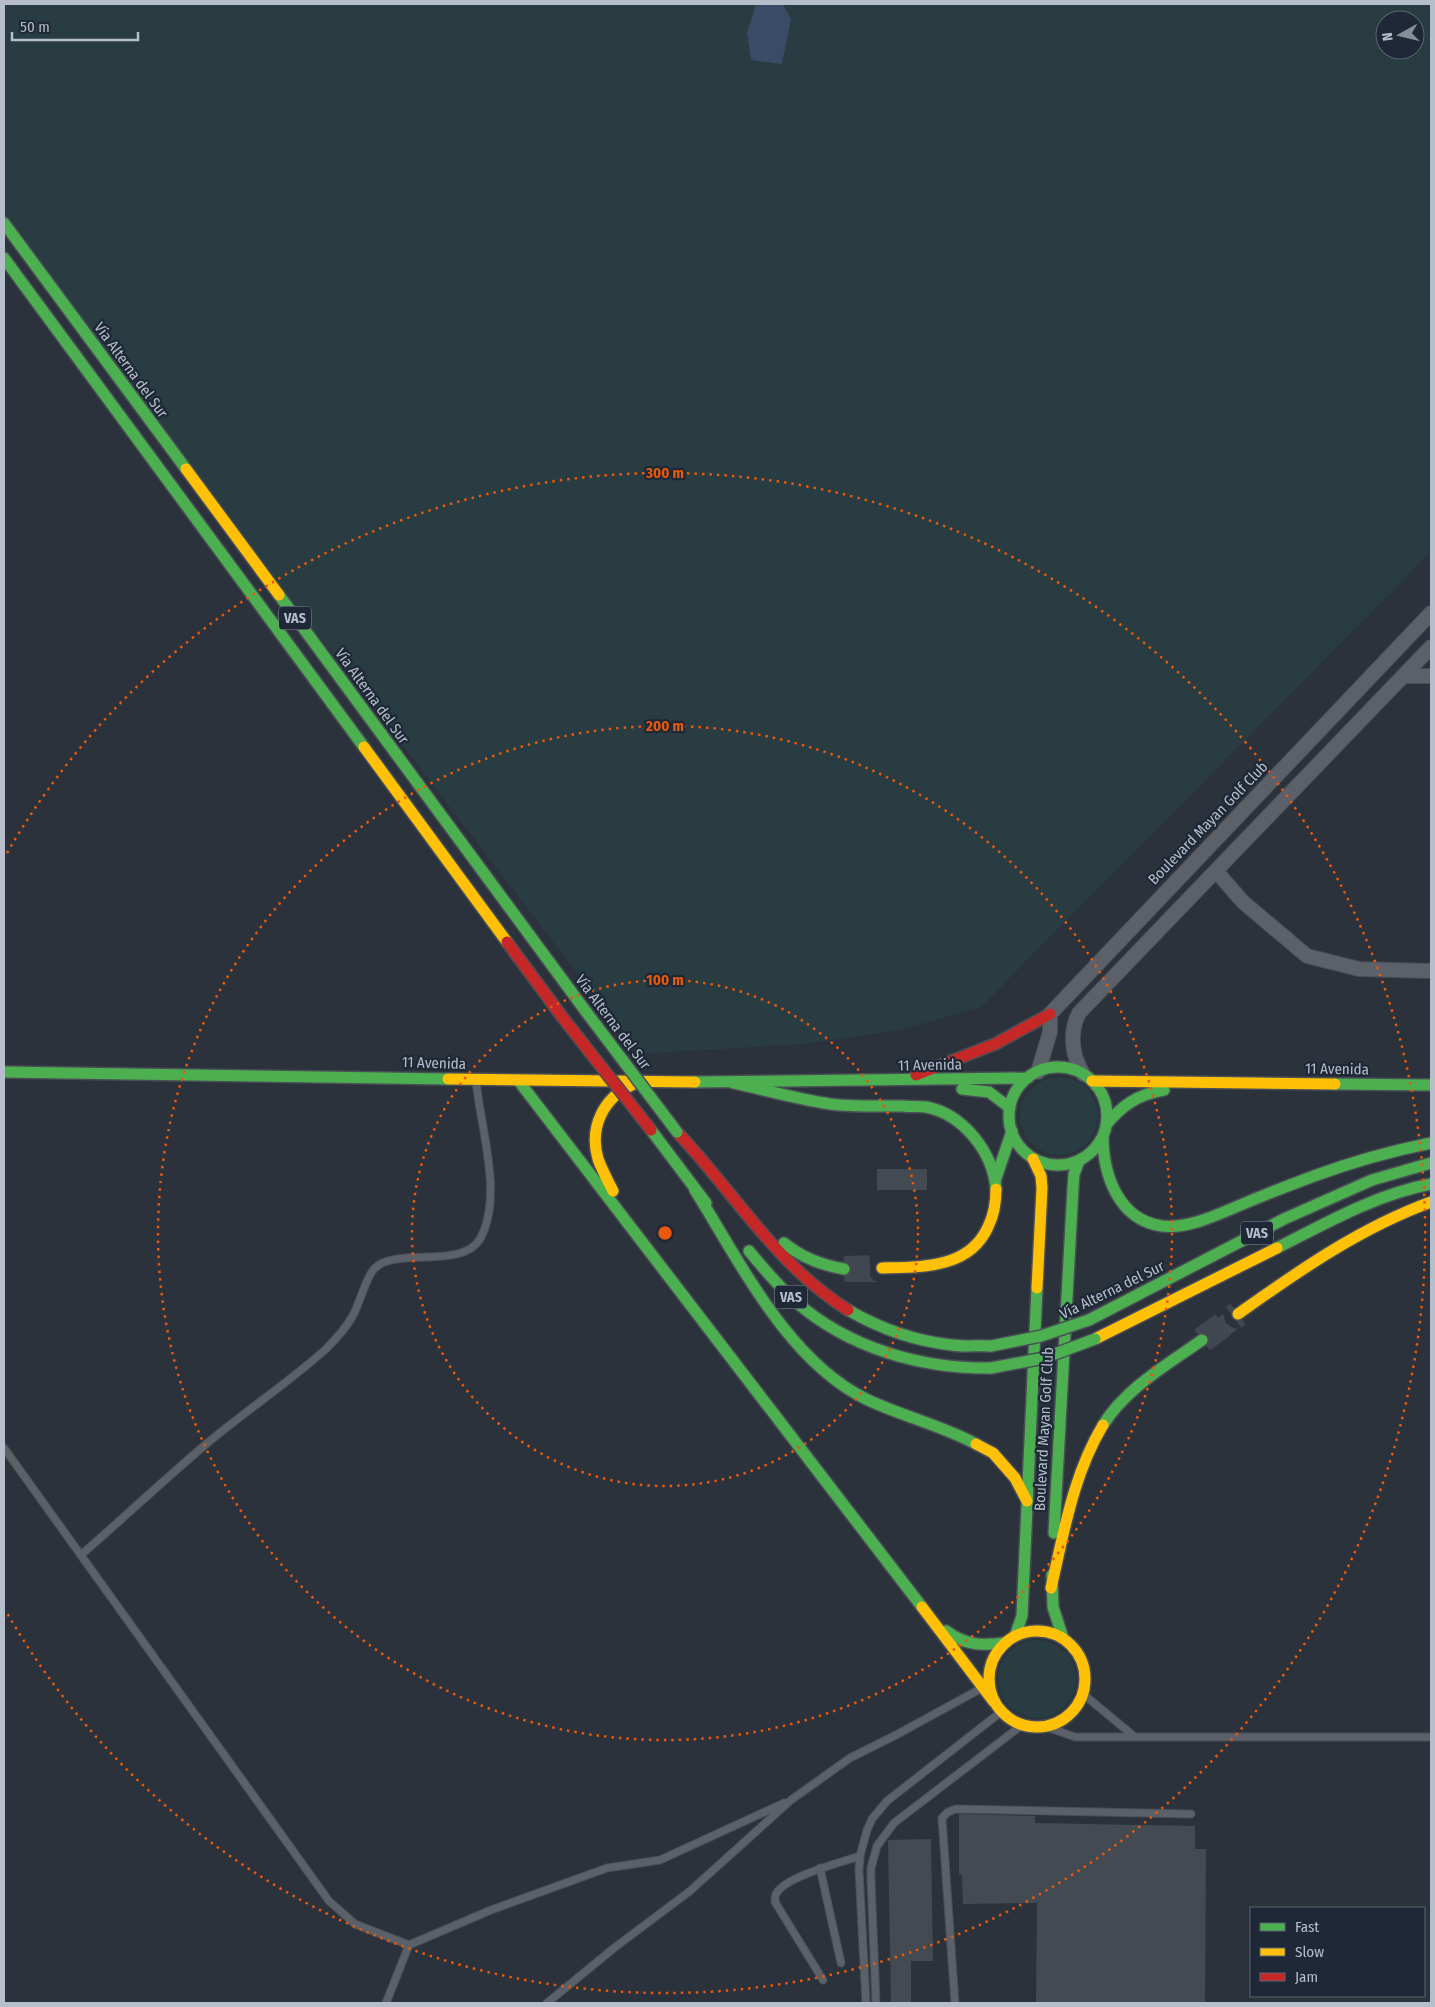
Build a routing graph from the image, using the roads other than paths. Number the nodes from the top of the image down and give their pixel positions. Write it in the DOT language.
graph roads {
  1 [pos="4,223"];
  2 [pos="4,258"];
  3 [pos="1431,613"];
  4 [pos="1431,646"];
  5 [pos="1403,676"];
  6 [pos="1431,676"];
  7 [pos="1216,871"];
  8 [pos="1431,971"];
  9 [pos="1050,1014"];
  10 [pos="4,1072"];
  11 [pos="1033,1075"];
  12 [pos="1088,1078"];
  13 [pos="476,1080"];
  14 [pos="518,1080"];
  15 [pos="902,1080"];
  16 [pos="641,1081"];
  17 [pos="863,1081"];
  18 [pos="1243,1082"];
  19 [pos="733,1083"];
  20 [pos="1431,1085"];
  21 [pos="1010,1108"];
  22 [pos="1105,1130"];
  23 [pos="1012,1131"];
  24 [pos="687,1143"];
  25 [pos="1431,1143"];
  26 [pos="1033,1159"];
  27 [pos="1079,1161"];
  28 [pos="1431,1163"];
  29 [pos="995,1180"];
  30 [pos="1431,1184"];
  31 [pos="694,1190"];
  32 [pos="1431,1202"];
  33 [pos="624,1218"];
  34 [pos="882,1268"];
  35 [pos="844,1269"];
  36 [pos="1238,1314"];
  37 [pos="1202,1340"];
  38 [pos="4,1448"];
  39 [pos="1027,1501"];
  40 [pos="80,1555"];
  41 [pos="1052,1588"];
  42 [pos="929,1617"];
  43 [pos="1015,1636"];
  44 [pos="1063,1638"];
  45 [pos="1004,1643"];
  46 [pos="983,1687"];
  47 [pos="1083,1694"];
  48 [pos="994,1702"];
  49 [pos="1001,1712"];
  50 [pos="1022,1725"];
  51 [pos="1047,1727"];
  52 [pos="1135,1737"];
  53 [pos="1431,1737"];
  54 [pos="791,1800"];
  55 [pos="1191,1814"];
  56 [pos="860,1856"];
  57 [pos="820,1868"];
  58 [pos="409,1946"];
  59 [pos="841,1963"];
  60 [pos="824,1980"];
  61 [pos="386,2003"];
  62 [pos="547,2003"];
  63 [pos="866,2003"];
  64 [pos="876,2003"];
  65 [pos="955,2003"];
  1 -- 24 [label="main road, Vía Alterna del Sur / VAS, bridge"];
  2 -- 31 [label="main road, VAS, bridge"];
  3 -- 9 [label="street, Boulevard Mayan Golf Club"];
  4 -- 5 [label="street"];
  5 -- 6 [label="street"];
  5 -- 7 [label="street"];
  7 -- 8 [label="street"];
  7 -- 12 [label="street"];
  9 -- 11 [label="street"];
  9 -- 15 [label="main road"];
  10 -- 13 [label="main road, 11 Avenida"];
  11 -- 12 [label="main road"];
  11 -- 15 [label="main road, 11 Avenida"];
  11 -- 21 [label="main road"];
  12 -- 18 [label="main road, 11 Avenida"];
  12 -- 22 [label="main road"];
  13 -- 14 [label="main road, 11 Avenida"];
  13 -- 40 [label="lane"];
  14 -- 16 [label="main road, 11 Avenida"];
  14 -- 33 [label="main road"];
  15 -- 17 [label="main road, 11 Avenida"];
  16 -- 19 [label="main road, 11 Avenida"];
  16 -- 33 [label="main road"];
  17 -- 19 [label="main road, 11 Avenida"];
  17 -- 21 [label="main road, 11 Avenida"];
  18 -- 20 [label="main road, 11 Avenida"];
  18 -- 22 [label="main road, 11 Avenida"];
  19 -- 29 [label="main road"];
  21 -- 23 [label="main road"];
  22 -- 25 [label="main road"];
  22 -- 27 [label="main road"];
  23 -- 26 [label="main road"];
  23 -- 29 [label="main road"];
  24 -- 28 [label="main road, Vía Alterna del Sur / VAS, bridge"];
  24 -- 35 [label="main road"];
  26 -- 27 [label="main road"];
  26 -- 39 [label="main road, Boulevard Mayan Golf Club"];
  27 -- 41 [label="main road, Boulevard Mayan Golf Club"];
  29 -- 34 [label="main road"];
  30 -- 31 [label="main road, VAS, bridge"];
  31 -- 39 [label="main road"];
  32 -- 36 [label="main road"];
  33 -- 42 [label="main road"];
  37 -- 41 [label="main road"];
  38 -- 40 [label="lane"];
  39 -- 43 [label="main road, Boulevard Mayan Golf Club"];
  40 -- 58 [label="lane"];
  41 -- 44 [label="main road, Boulevard Mayan Golf Club"];
  42 -- 45 [label="main road"];
  42 -- 46 [label="main road"];
  43 -- 44 [label="main road"];
  43 -- 45 [label="main road"];
  44 -- 47 [label="main road"];
  45 -- 48 [label="main road"];
  46 -- 48 [label="main road"];
  46 -- 54 [label="lane"];
  47 -- 51 [label="main road"];
  47 -- 52 [label="lane"];
  48 -- 49 [label="main road"];
  49 -- 50 [label="main road"];
  49 -- 56 [label="lane"];
  50 -- 51 [label="main road"];
  50 -- 64 [label="lane"];
  51 -- 52 [label="lane"];
  52 -- 53 [label="lane"];
  54 -- 58 [label="lane"];
  54 -- 62 [label="lane"];
  55 -- 65 [label="lane"];
  56 -- 57 [label="lane"];
  56 -- 63 [label="lane"];
  57 -- 59 [label="lane"];
  57 -- 60 [label="lane"];
  58 -- 61 [label="lane"];
}
